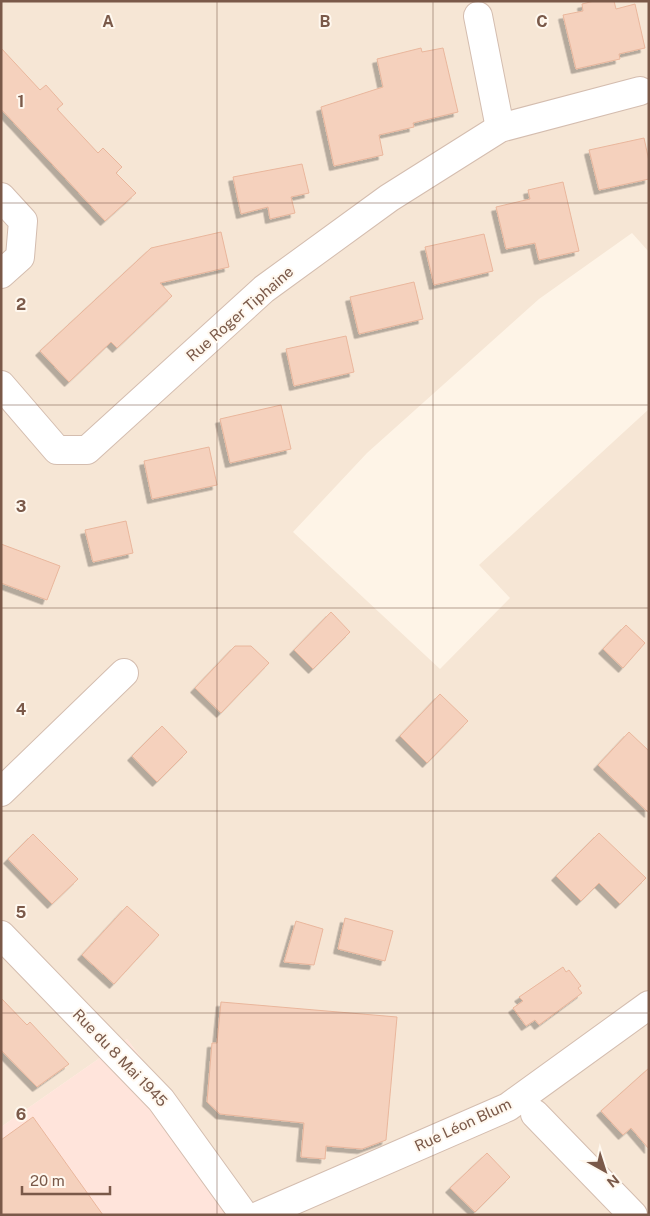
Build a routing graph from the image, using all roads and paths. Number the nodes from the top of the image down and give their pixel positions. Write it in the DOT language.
graph roads {
  1 [pos="478,16"];
  2 [pos="640,91"];
  3 [pos="500,128"];
  4 [pos="1,196"];
  5 [pos="1,274"];
  6 [pos="1,385"];
  7 [pos="124,673"];
  8 [pos="1,792"];
  9 [pos="1,935"];
  10 [pos="649,1005"];
  11 [pos="535,1114"];
  12 [pos="244,1215"];
  13 [pos="260,1215"];
  14 [pos="633,1215"];
  1 -- 3 [label="street"];
  2 -- 3 [label="street, Rue Roger Tiphaine"];
  3 -- 6 [label="street, Rue Roger Tiphaine"];
  4 -- 5 [label="street"];
  7 -- 8 [label="street"];
  9 -- 12 [label="street, Rue du 8 Mai 1945"];
  10 -- 13 [label="street, Rue Léon Blum"];
  11 -- 14 [label="street"];
}
